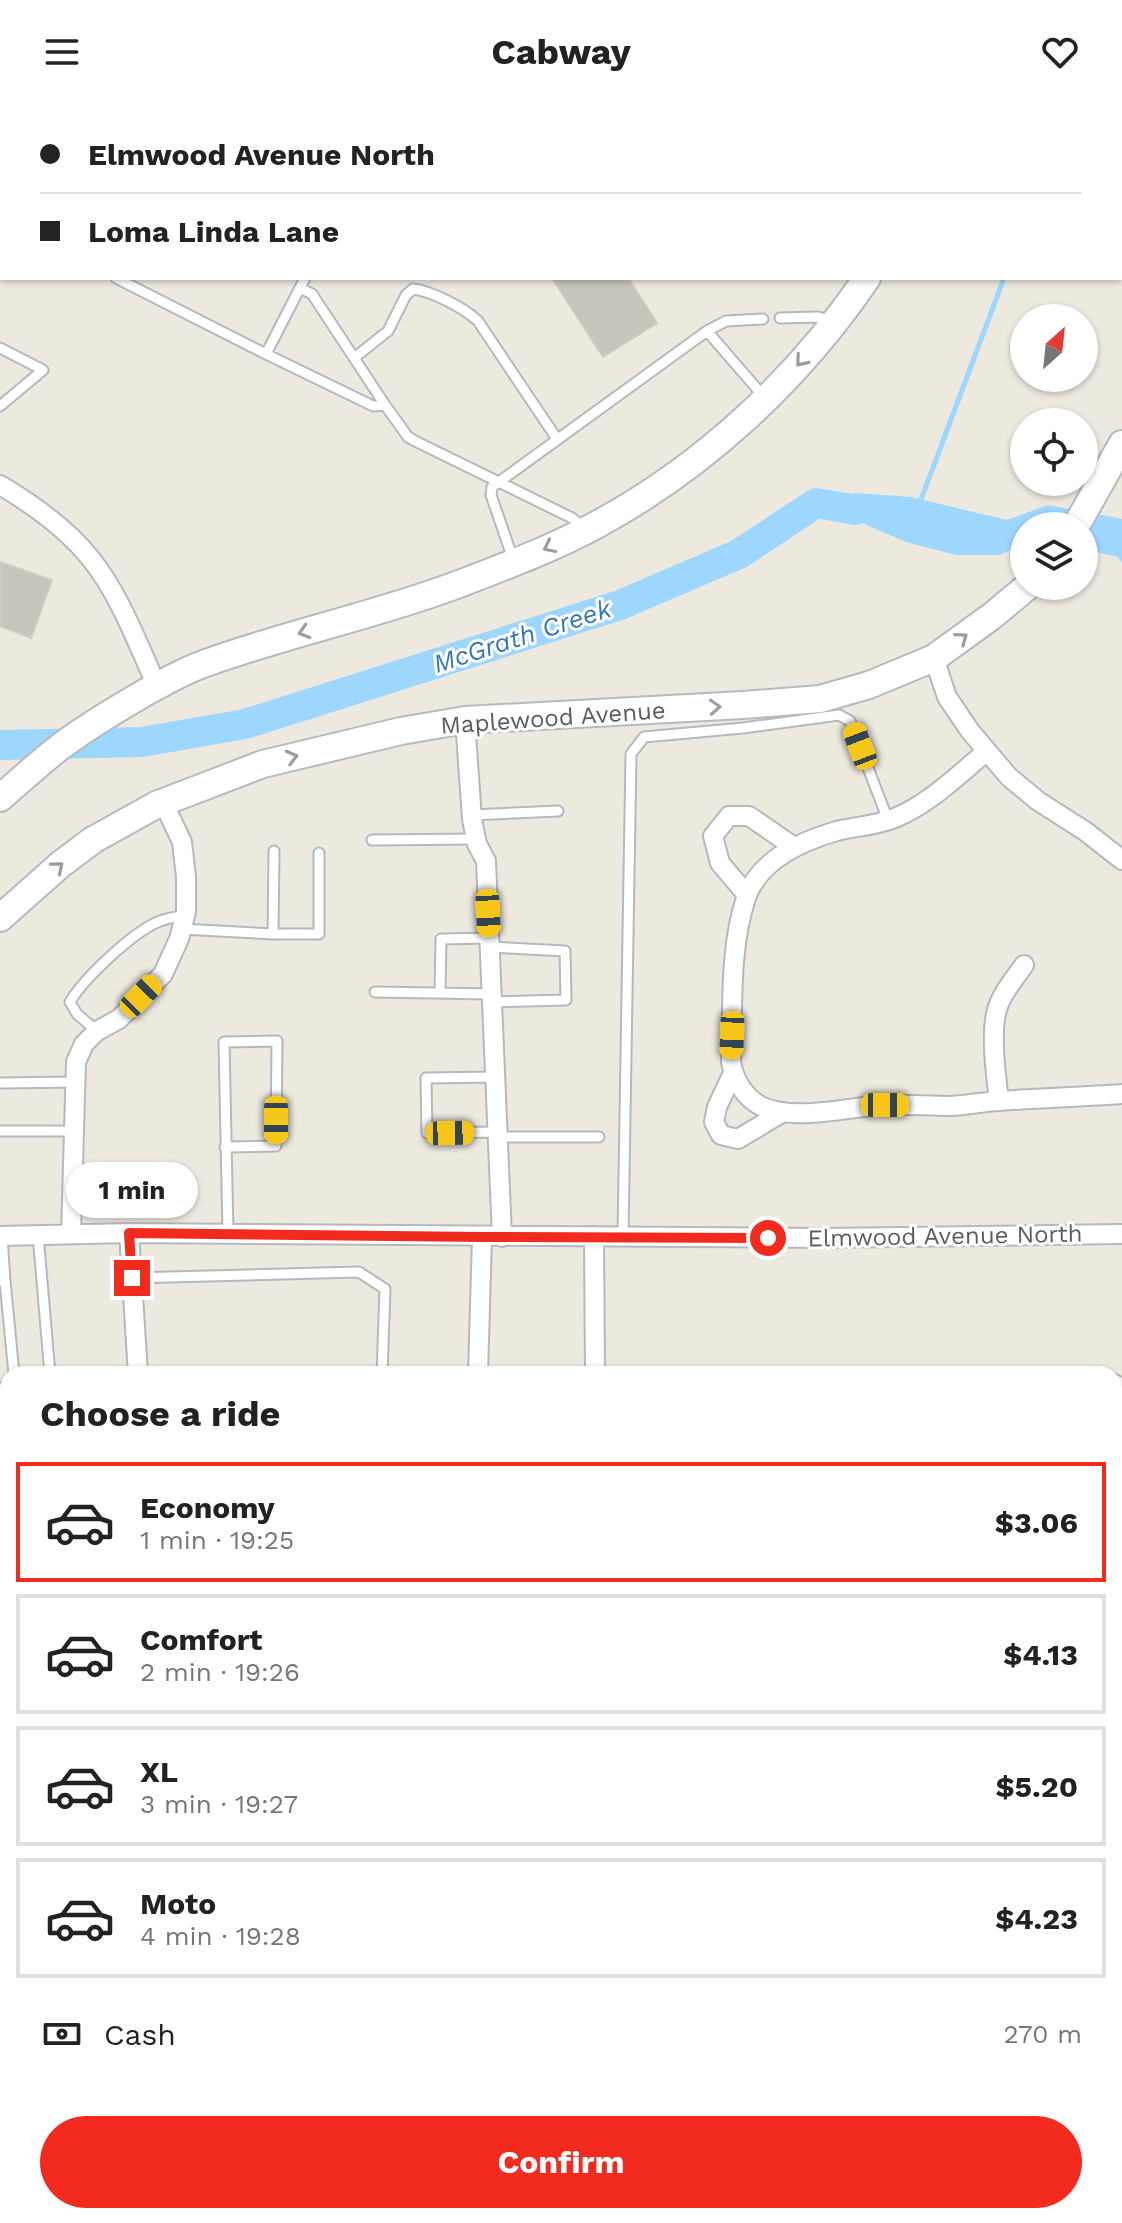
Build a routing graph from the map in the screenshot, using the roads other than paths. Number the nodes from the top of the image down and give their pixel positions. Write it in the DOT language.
graph roads {
  1 [pos="120,280"];
  2 [pos="866,280"];
  3 [pos="302,283"];
  4 [pos="780,318"];
  5 [pos="763,319"];
  6 [pos="834,323"];
  7 [pos="707,331"];
  8 [pos="0,348"];
  9 [pos="266,354"];
  10 [pos="354,358"];
  11 [pos="766,399"];
  12 [pos="385,405"];
  13 [pos="0,406"];
  14 [pos="557,439"];
  15 [pos="1122,447"];
  16 [pos="498,482"];
  17 [pos="0,485"];
  18 [pos="1084,512"];
  19 [pos="585,530"];
  20 [pos="514,562"];
  21 [pos="1011,600"];
  22 [pos="934,658"];
  23 [pos="157,686"];
  24 [pos="465,720"];
  25 [pos="986,752"];
  26 [pos="0,798"];
  27 [pos="163,802"];
  28 [pos="558,811"];
  29 [pos="472,815"];
  30 [pos="888,820"];
  31 [pos="476,839"];
  32 [pos="372,840"];
  33 [pos="794,847"];
  34 [pos="274,851"];
  35 [pos="319,853"];
  36 [pos="1122,860"];
  37 [pos="747,895"];
  38 [pos="0,918"];
  39 [pos="183,922"];
  40 [pos="273,934"];
  41 [pos="490,943"];
  42 [pos="1024,965"];
  43 [pos="375,992"];
  44 [pos="440,993"];
  45 [pos="492,998"];
  46 [pos="97,1031"];
  47 [pos="733,1073"];
  48 [pos="495,1077"];
  49 [pos="76,1082"];
  50 [pos="0,1083"];
  51 [pos="1122,1094"];
  52 [pos="999,1101"];
  53 [pos="783,1112"];
  54 [pos="0,1131"];
  55 [pos="74,1131"];
  56 [pos="497,1135"];
  57 [pos="599,1137"];
  58 [pos="225,1147"];
  59 [pos="129,1233"];
  60 [pos="71,1234"];
  61 [pos="228,1234"];
  62 [pos="1122,1234"];
  63 [pos="38,1235"];
  64 [pos="1,1236"];
  65 [pos="594,1236"];
  66 [pos="623,1236"];
  67 [pos="482,1237"];
  68 [pos="502,1237"];
  69 [pos="132,1278"];
  70 [pos="3,1281"];
  71 [pos="13,1366"];
  72 [pos="49,1366"];
  73 [pos="138,1366"];
  74 [pos="382,1366"];
  75 [pos="478,1366"];
  76 [pos="595,1366"];
  1 -- 9 [label="lane"];
  2 -- 6 [label="street"];
  3 -- 9 [label="lane"];
  3 -- 10 [label="lane"];
  4 -- 6 [label="lane"];
  5 -- 7 [label="lane"];
  6 -- 11 [label="street, one-way"];
  7 -- 11 [label="lane"];
  7 -- 14 [label="lane"];
  8 -- 13 [label="lane"];
  9 -- 12 [label="lane"];
  10 -- 12 [label="lane"];
  10 -- 14 [label="lane"];
  11 -- 19 [label="street"];
  12 -- 16 [label="lane"];
  14 -- 16 [label="lane"];
  15 -- 18 [label="street"];
  16 -- 19 [label="lane"];
  16 -- 20 [label="lane"];
  17 -- 23 [label="street"];
  19 -- 20 [label="street, one-way"];
  20 -- 23 [label="street, one-way"];
  22 -- 21 [label="street, Maplewood Avenue, one-way"];
  24 -- 22 [label="street, Maplewood Avenue, one-way"];
  22 -- 25 [label="street"];
  23 -- 26 [label="street"];
  27 -- 24 [label="street, Maplewood Avenue, one-way"];
  24 -- 29 [label="street"];
  25 -- 30 [label="street"];
  25 -- 36 [label="street"];
  38 -- 27 [label="street, Maplewood Avenue, one-way"];
  27 -- 39 [label="street"];
  28 -- 29 [label="lane"];
  29 -- 31 [label="street"];
  30 -- 33 [label="street"];
  30 -- 66 [label="lane"];
  31 -- 32 [label="lane"];
  31 -- 41 [label="street"];
  33 -- 37 [label="street"];
  33 -- 37 [label="street"];
  34 -- 40 [label="lane"];
  35 -- 40 [label="lane"];
  37 -- 47 [label="street"];
  39 -- 40 [label="lane"];
  39 -- 46 [label="street"];
  39 -- 46 [label="lane"];
  41 -- 44 [label="lane"];
  41 -- 45 [label="street"];
  41 -- 45 [label="lane"];
  42 -- 52 [label="street"];
  43 -- 44 [label="lane"];
  44 -- 45 [label="lane"];
  45 -- 48 [label="street"];
  46 -- 49 [label="street"];
  47 -- 53 [label="street"];
  47 -- 53 [label="street"];
  48 -- 56 [label="street"];
  48 -- 56 [label="lane"];
  49 -- 50 [label="lane"];
  49 -- 55 [label="street"];
  51 -- 52 [label="street"];
  52 -- 53 [label="street"];
  54 -- 55 [label="lane"];
  55 -- 60 [label="street"];
  56 -- 57 [label="lane"];
  56 -- 68 [label="street"];
  58 -- 58 [label="lane"];
  58 -- 61 [label="lane"];
  59 -- 60 [label="street, Elmwood Avenue North"];
  59 -- 61 [label="street, Elmwood Avenue North"];
  59 -- 69 [label="street"];
  60 -- 63 [label="street, Elmwood Avenue North"];
  61 -- 67 [label="street, Elmwood Avenue North"];
  62 -- 66 [label="street, Elmwood Avenue North"];
  63 -- 64 [label="street, Elmwood Avenue North"];
  63 -- 72 [label="lane"];
  64 -- 70 [label="lane"];
  65 -- 66 [label="street, Elmwood Avenue North"];
  65 -- 68 [label="street, Elmwood Avenue North"];
  65 -- 76 [label="street"];
  67 -- 68 [label="street, Elmwood Avenue North"];
  67 -- 75 [label="street"];
  69 -- 73 [label="street"];
  69 -- 74 [label="lane"];
  70 -- 71 [label="lane"];
}
